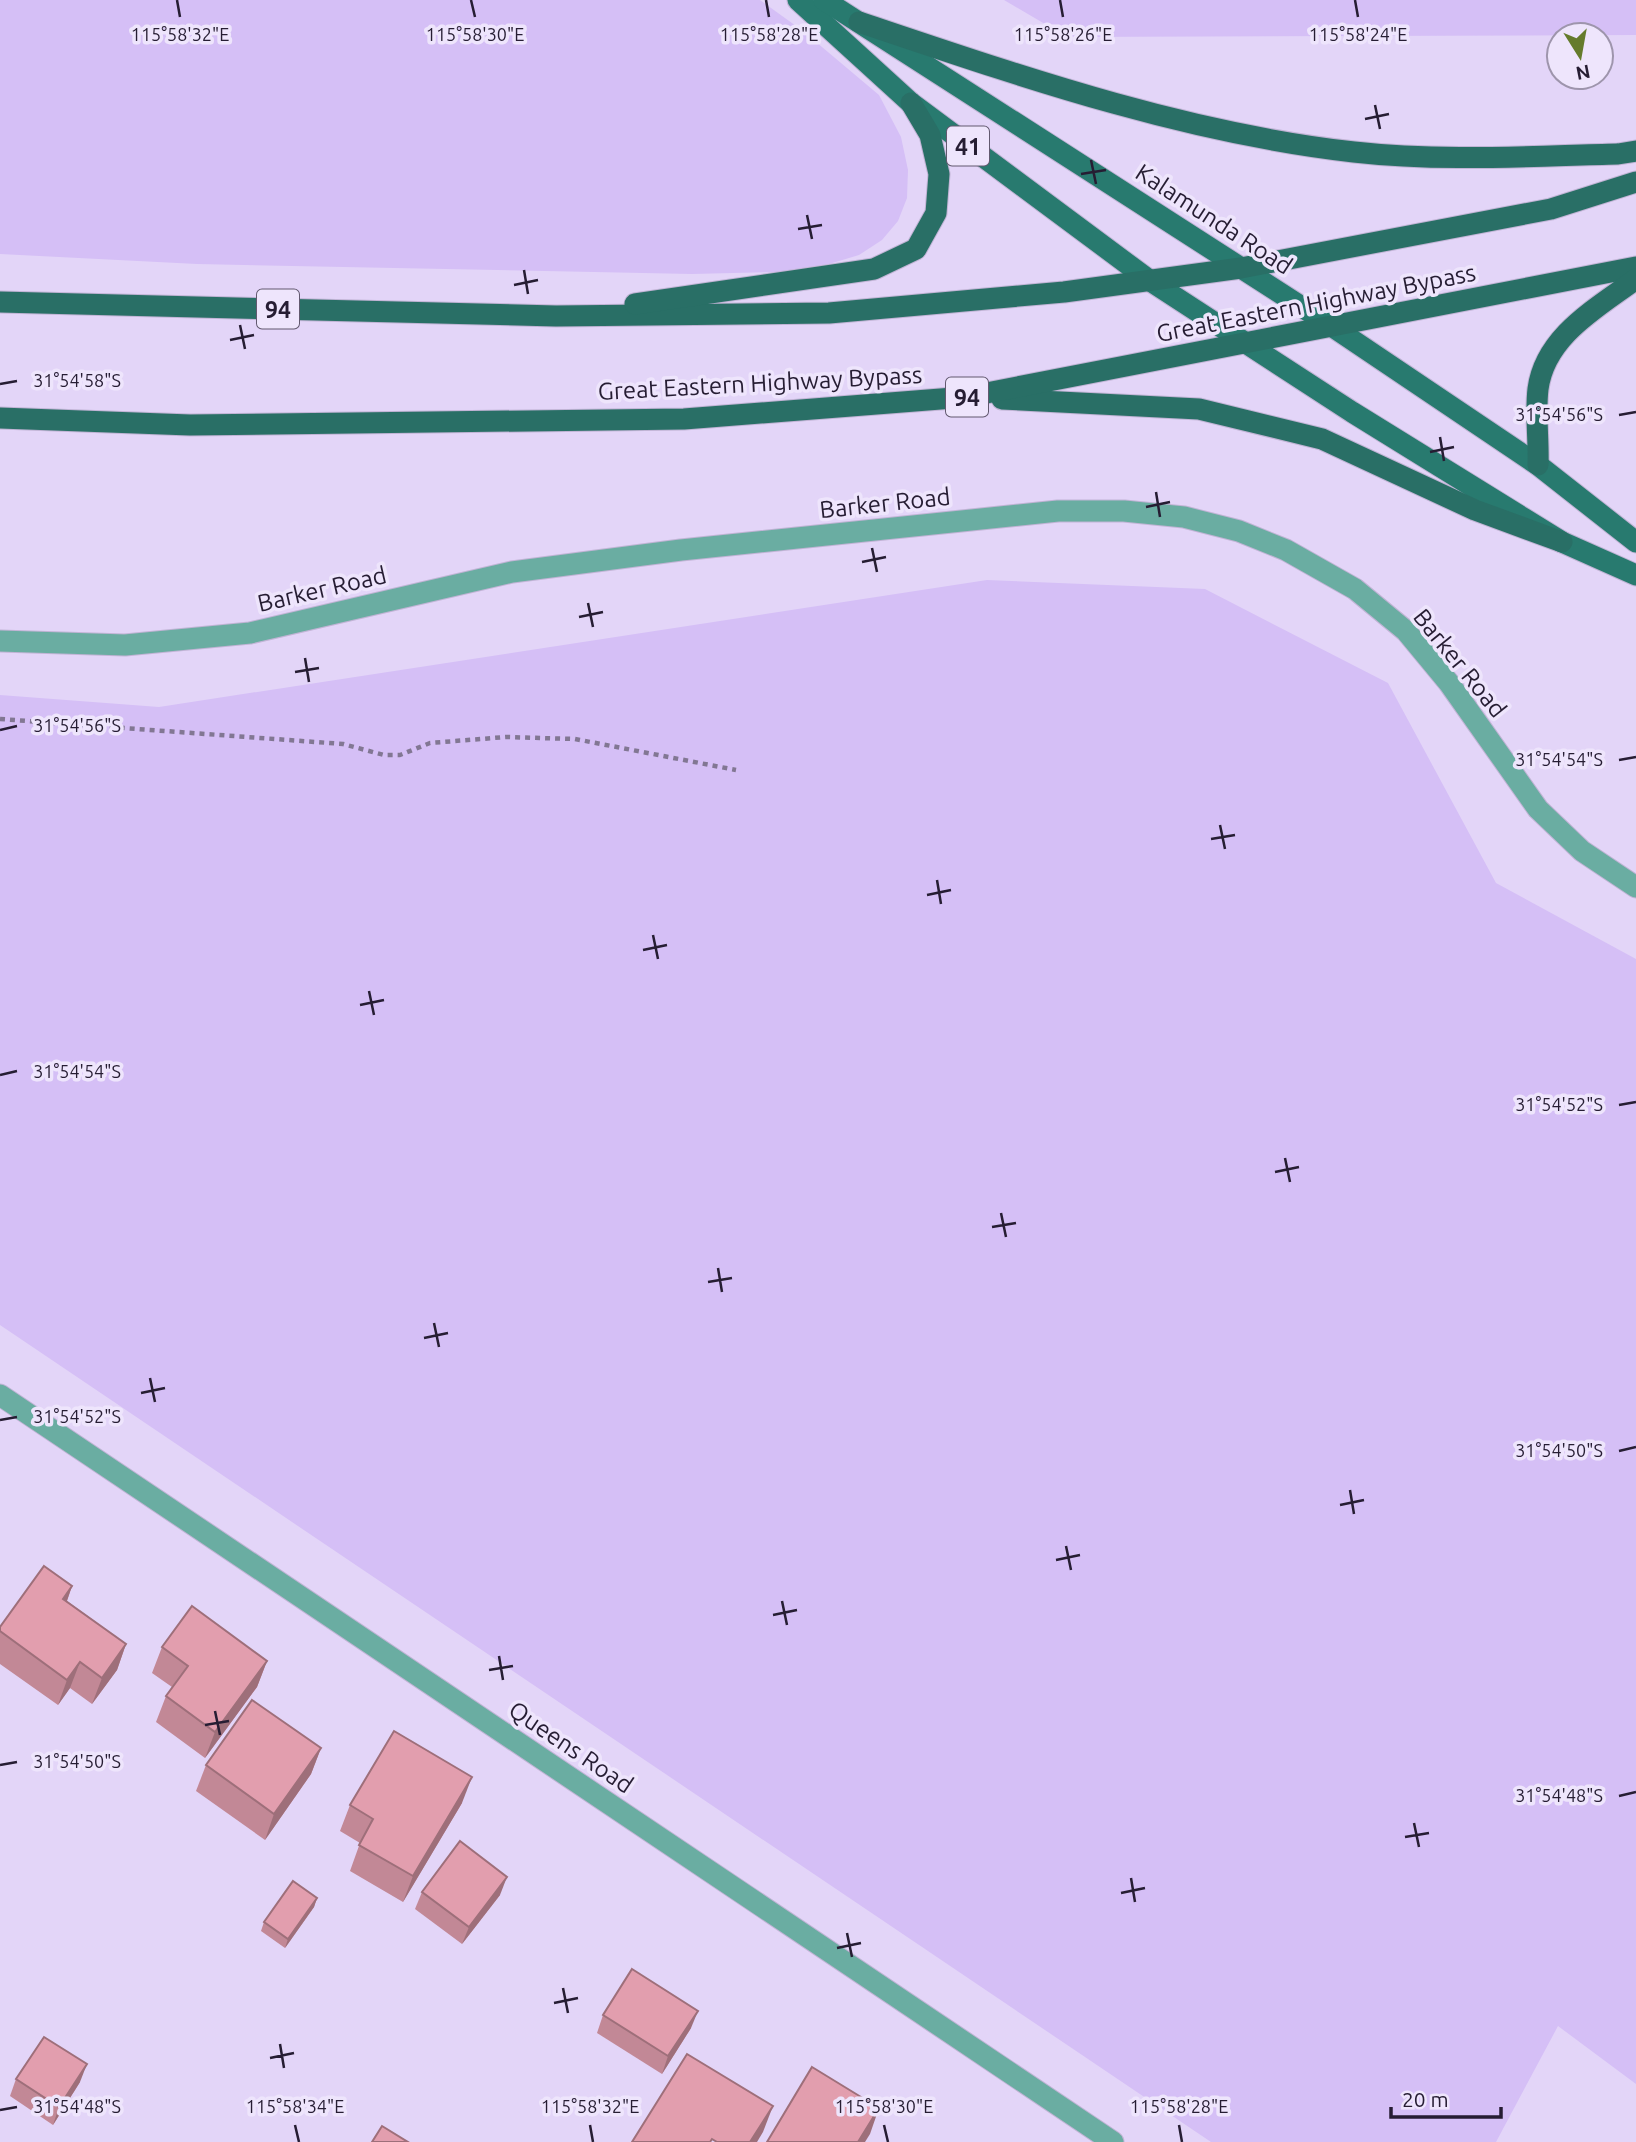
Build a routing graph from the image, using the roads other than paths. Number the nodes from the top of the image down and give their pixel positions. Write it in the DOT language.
graph roads {
  1 [pos="798,0"];
  2 [pos="824,0"];
  3 [pos="859,22"];
  4 [pos="911,103"];
  5 [pos="1636,151"];
  6 [pos="1636,182"];
  7 [pos="1636,267"];
  8 [pos="1241,268"];
  9 [pos="1636,279"];
  10 [pos="1149,280"];
  11 [pos="0,302"];
  12 [pos="556,316"];
  13 [pos="1333,327"];
  14 [pos="1247,343"];
  15 [pos="967,397"];
  16 [pos="0,418"];
  17 [pos="1538,465"];
  18 [pos="1562,542"];
  19 [pos="1636,542"];
  20 [pos="1636,575"];
  21 [pos="0,641"];
  22 [pos="1636,887"];
  23 [pos="0,1395"];
  24 [pos="1113,2142"];
  1 -- 4 [label="main road, 41"];
  2 -- 3 [label="main road, Kalamunda Road"];
  3 -- 5 [label="highway"];
  3 -- 8 [label="main road, Kalamunda Road"];
  4 -- 10 [label="main road, 41"];
  4 -- 12 [label="highway"];
  6 -- 8 [label="highway, Great Eastern Highway Bypass / 94"];
  7 -- 13 [label="highway, Great Eastern Highway Bypass / 94"];
  8 -- 10 [label="highway, Great Eastern Highway Bypass / 94"];
  8 -- 13 [label="main road, Kalamunda Road"];
  9 -- 17 [label="highway"];
  10 -- 12 [label="highway, Great Eastern Highway Bypass / 94"];
  10 -- 14 [label="main road, 41"];
  11 -- 12 [label="highway, Great Eastern Highway Bypass / 94"];
  13 -- 14 [label="highway, Great Eastern Highway Bypass / 94"];
  13 -- 17 [label="main road, Kalamunda Road"];
  14 -- 15 [label="highway, Great Eastern Highway Bypass / 94"];
  14 -- 18 [label="main road"];
  15 -- 16 [label="highway, Great Eastern Highway Bypass / 94"];
  15 -- 18 [label="highway"];
  17 -- 19 [label="main road, Kalamunda Road"];
  18 -- 20 [label="main road"];
  21 -- 22 [label="street, Barker Road"];
  23 -- 24 [label="street, Queens Road"];
}
